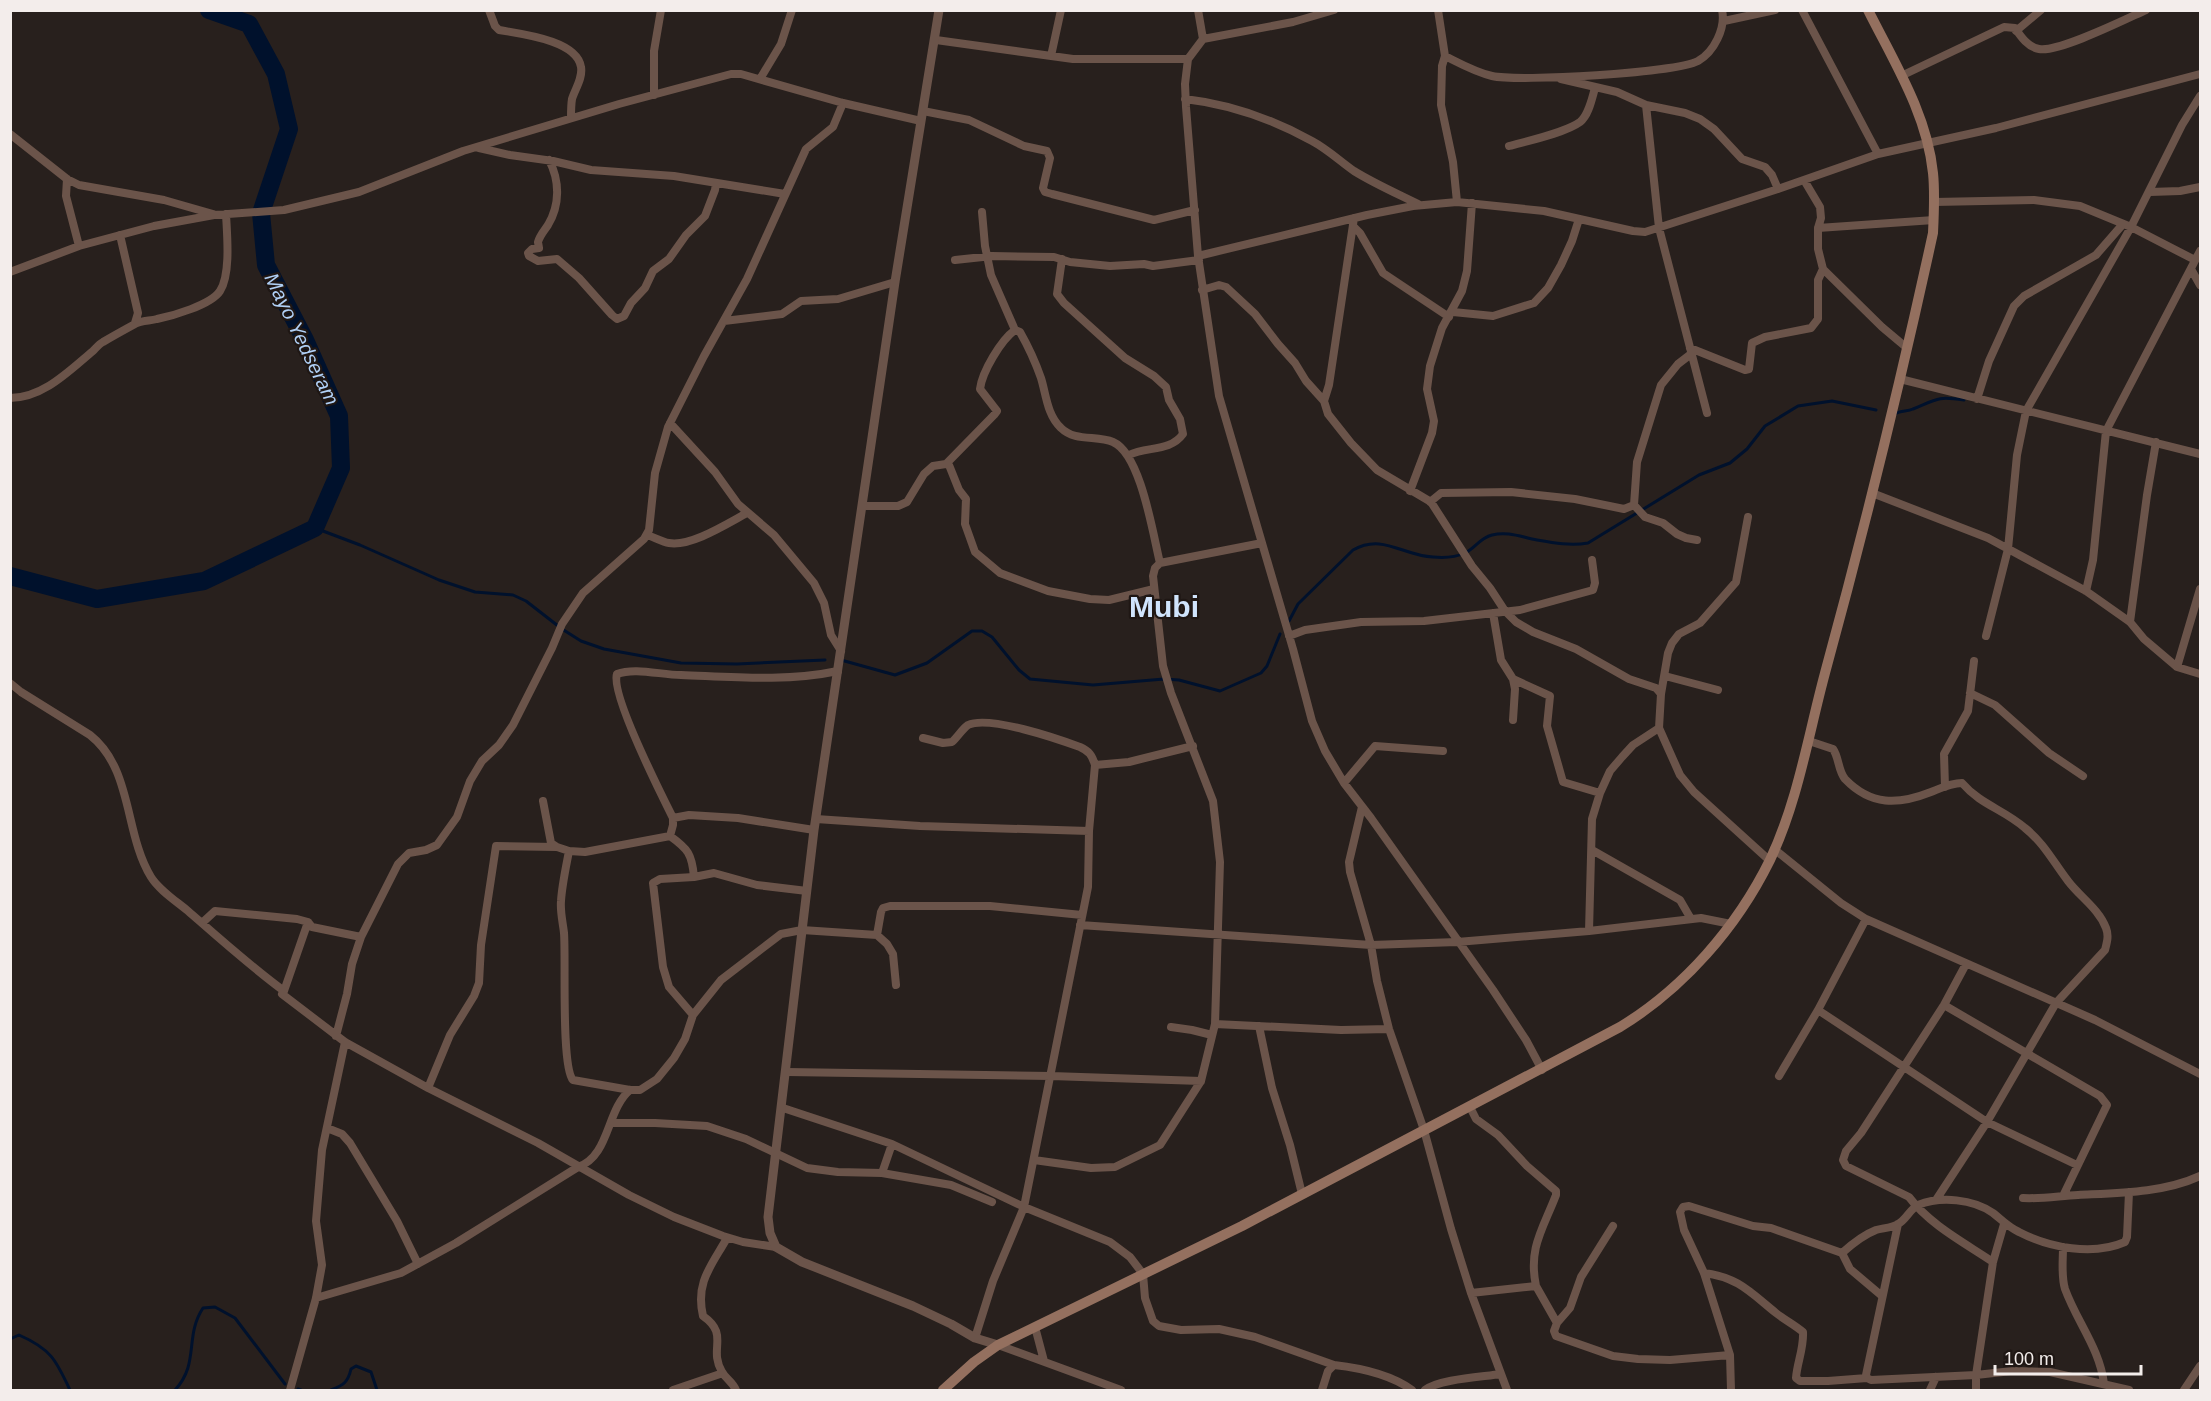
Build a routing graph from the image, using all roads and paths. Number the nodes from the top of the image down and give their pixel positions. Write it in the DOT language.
graph roads {
  1 [pos="489,10"];
  2 [pos="662,10"];
  3 [pos="792,10"];
  4 [pos="939,10"];
  5 [pos="1061,10"];
  6 [pos="1198,10"];
  7 [pos="1334,10"];
  8 [pos="1438,10"];
  9 [pos="1722,10"];
  10 [pos="1775,10"];
  11 [pos="1868,10"];
  12 [pos="2041,10"];
  13 [pos="2146,10"];
  14 [pos="1804,11"];
  15 [pos="1724,21"];
  16 [pos="2016,31"];
  17 [pos="1203,39"];
  18 [pos="936,40"];
  19 [pos="1051,56"];
  20 [pos="1446,56"];
  21 [pos="1188,59"];
  22 [pos="2200,74"];
  23 [pos="1901,76"];
  24 [pos="1548,77"];
  25 [pos="760,80"];
  26 [pos="1595,88"];
  27 [pos="654,94"];
  28 [pos="2200,96"];
  29 [pos="1185,99"];
  30 [pos="843,103"];
  31 [pos="1646,105"];
  32 [pos="923,111"];
  33 [pos="571,118"];
  34 [pos="921,121"];
  35 [pos="10,134"];
  36 [pos="1928,144"];
  37 [pos="1509,146"];
  38 [pos="477,148"];
  39 [pos="1878,154"];
  40 [pos="549,160"];
  41 [pos="67,179"];
  42 [pos="1804,180"];
  43 [pos="716,183"];
  44 [pos="2200,187"];
  45 [pos="1778,189"];
  46 [pos="2150,192"];
  47 [pos="785,194"];
  48 [pos="1457,202"];
  49 [pos="1934,202"];
  50 [pos="1472,203"];
  51 [pos="1421,205"];
  52 [pos="1195,210"];
  53 [pos="982,212"];
  54 [pos="226,214"];
  55 [pos="214,215"];
  56 [pos="1579,219"];
  57 [pos="1934,220"];
  58 [pos="1354,222"];
  59 [pos="2127,225"];
  60 [pos="1659,228"];
  61 [pos="1818,228"];
  62 [pos="120,235"];
  63 [pos="79,246"];
  64 [pos="2200,251"];
  65 [pos="987,257"];
  66 [pos="1198,258"];
  67 [pos="1062,259"];
  68 [pos="955,260"];
  69 [pos="2196,260"];
  70 [pos="1823,269"];
  71 [pos="2191,269"];
  72 [pos="10,272"];
  73 [pos="895,282"];
  74 [pos="2200,285"];
  75 [pos="1202,290"];
  76 [pos="1451,315"];
  77 [pos="723,321"];
  78 [pos="135,323"];
  79 [pos="1015,330"];
  80 [pos="1907,348"];
  81 [pos="1690,351"];
  82 [pos="1899,379"];
  83 [pos="10,398"];
  84 [pos="1977,399"];
  85 [pos="1324,401"];
  86 [pos="2026,411"];
  87 [pos="1707,413"];
  88 [pos="669,423"];
  89 [pos="2106,431"];
  90 [pos="2156,442"];
  91 [pos="2200,454"];
  92 [pos="1129,455"];
  93 [pos="946,464"];
  94 [pos="1410,491"];
  95 [pos="1872,493"];
  96 [pos="1430,502"];
  97 [pos="863,506"];
  98 [pos="1635,506"];
  99 [pos="747,513"];
  100 [pos="1748,517"];
  101 [pos="647,535"];
  102 [pos="1697,540"];
  103 [pos="1262,543"];
  104 [pos="2008,549"];
  105 [pos="1592,561"];
  106 [pos="1160,563"];
  107 [pos="1154,589"];
  108 [pos="2200,589"];
  109 [pos="2086,591"];
  110 [pos="1505,611"];
  111 [pos="1493,613"];
  112 [pos="2130,622"];
  113 [pos="1289,636"];
  114 [pos="1986,636"];
  115 [pos="841,651"];
  116 [pos="1974,661"];
  117 [pos="2177,667"];
  118 [pos="838,671"];
  119 [pos="2200,674"];
  120 [pos="1665,676"];
  121 [pos="1514,679"];
  122 [pos="10,683"];
  123 [pos="1718,690"];
  124 [pos="1970,693"];
  125 [pos="1661,694"];
  126 [pos="1513,720"];
  127 [pos="1659,728"];
  128 [pos="923,738"];
  129 [pos="1809,741"];
  130 [pos="1193,746"];
  131 [pos="1443,751"];
  132 [pos="1095,765"];
  133 [pos="2083,776"];
  134 [pos="1344,783"];
  135 [pos="1945,787"];
  136 [pos="1599,793"];
  137 [pos="543,801"];
  138 [pos="1362,807"];
  139 [pos="673,818"];
  140 [pos="816,819"];
  141 [pos="814,830"];
  142 [pos="1089,831"];
  143 [pos="670,836"];
  144 [pos="557,847"];
  145 [pos="1592,849"];
  146 [pos="1774,849"];
  147 [pos="568,851"];
  148 [pos="1769,860"];
  149 [pos="694,877"];
  150 [pos="807,891"];
  151 [pos="1082,915"];
  152 [pos="1691,919"];
  153 [pos="1866,919"];
  154 [pos="308,922"];
  155 [pos="202,923"];
  156 [pos="1731,924"];
  157 [pos="1080,925"];
  158 [pos="802,930"];
  159 [pos="1589,931"];
  160 [pos="877,935"];
  161 [pos="1217,936"];
  162 [pos="361,937"];
  163 [pos="1457,942"];
  164 [pos="1371,945"];
  165 [pos="1966,963"];
  166 [pos="896,986"];
  167 [pos="284,991"];
  168 [pos="2056,1003"];
  169 [pos="1944,1005"];
  170 [pos="1818,1010"];
  171 [pos="693,1015"];
  172 [pos="1215,1024"];
  173 [pos="1259,1026"];
  174 [pos="1171,1027"];
  175 [pos="1389,1029"];
  176 [pos="1212,1035"];
  177 [pos="336,1036"];
  178 [pos="345,1042"];
  179 [pos="2028,1054"];
  180 [pos="1904,1068"];
  181 [pos="1542,1070"];
  182 [pos="787,1072"];
  183 [pos="2200,1074"];
  184 [pos="1051,1076"];
  185 [pos="1779,1076"];
  186 [pos="1201,1082"];
  187 [pos="428,1088"];
  188 [pos="630,1090"];
  189 [pos="1470,1107"];
  190 [pos="783,1108"];
  191 [pos="1987,1122"];
  192 [pos="611,1124"];
  193 [pos="327,1128"];
  194 [pos="1424,1130"];
  195 [pos="892,1144"];
  196 [pos="776,1154"];
  197 [pos="1034,1160"];
  198 [pos="2077,1165"];
  199 [pos="578,1167"];
  200 [pos="882,1173"];
  201 [pos="2200,1176"];
  202 [pos="2129,1192"];
  203 [pos="1302,1194"];
  204 [pos="2063,1196"];
  205 [pos="2023,1198"];
  206 [pos="1936,1200"];
  207 [pos="992,1202"];
  208 [pos="1916,1206"];
  209 [pos="1024,1208"];
  210 [pos="1898,1224"];
  211 [pos="2004,1224"];
  212 [pos="1613,1226"];
  213 [pos="727,1238"];
  214 [pos="776,1247"];
  215 [pos="2063,1247"];
  216 [pos="1842,1253"];
  217 [pos="1993,1262"];
  218 [pos="418,1264"];
  219 [pos="1704,1272"];
  220 [pos="1143,1274"];
  221 [pos="1536,1286"];
  222 [pos="1471,1293"];
  223 [pos="1882,1296"];
  224 [pos="316,1298"];
  225 [pos="1557,1323"];
  226 [pos="1035,1327"];
  227 [pos="975,1338"];
  228 [pos="998,1345"];
  229 [pos="1730,1355"];
  230 [pos="1044,1361"];
  231 [pos="1334,1365"];
  232 [pos="2200,1366"];
  233 [pos="723,1373"];
  234 [pos="1501,1374"];
  235 [pos="1976,1375"];
  236 [pos="1936,1377"];
  237 [pos="1867,1378"];
  238 [pos="2104,1384"];
  239 [pos="290,1390"];
  240 [pos="673,1390"];
  241 [pos="736,1390"];
  242 [pos="943,1390"];
  243 [pos="1121,1390"];
  244 [pos="1322,1390"];
  245 [pos="1412,1390"];
  246 [pos="1425,1390"];
  247 [pos="1507,1390"];
  248 [pos="1731,1390"];
  249 [pos="1930,1390"];
  250 [pos="1976,1390"];
  251 [pos="2129,1390"];
  252 [pos="2184,1390"];
  1 -- 33 [label="street"];
  2 -- 27 [label="street"];
  3 -- 25 [label="street"];
  4 -- 18 [label="street"];
  5 -- 19 [label="street"];
  6 -- 17 [label="street"];
  7 -- 17 [label="street"];
  8 -- 20 [label="street"];
  9 -- 15 [label="street"];
  10 -- 15 [label="street"];
  11 -- 23 [label="main road"];
  12 -- 16 [label="street"];
  13 -- 16 [label="street"];
  14 -- 39 [label="street"];
  15 -- 24 [label="street"];
  16 -- 23 [label="street"];
  17 -- 21 [label="street"];
  18 -- 19 [label="street"];
  18 -- 32 [label="street"];
  19 -- 21 [label="street"];
  20 -- 24 [label="street"];
  20 -- 48 [label="street"];
  21 -- 29 [label="street"];
  22 -- 36 [label="street"];
  23 -- 36 [label="main road"];
  24 -- 26 [label="street"];
  25 -- 27 [label="street"];
  25 -- 30 [label="street"];
  26 -- 31 [label="street"];
  26 -- 37 [label="street"];
  27 -- 33 [label="street"];
  28 -- 46 [label="street"];
  29 -- 51 [label="street"];
  29 -- 52 [label="street"];
  30 -- 34 [label="street"];
  30 -- 47 [label="street"];
  31 -- 45 [label="street"];
  31 -- 60 [label="street"];
  32 -- 34 [label="street"];
  32 -- 52 [label="street"];
  33 -- 38 [label="street"];
  34 -- 73 [label="street"];
  35 -- 41 [label="street"];
  36 -- 39 [label="street"];
  36 -- 49 [label="main road"];
  38 -- 40 [label="street"];
  38 -- 54 [label="street"];
  39 -- 42 [label="street"];
  40 -- 43 [label="street"];
  40 -- 43 [label="street"];
  41 -- 55 [label="street"];
  41 -- 63 [label="street"];
  42 -- 45 [label="street"];
  42 -- 61 [label="street"];
  43 -- 47 [label="street"];
  44 -- 46 [label="street"];
  45 -- 60 [label="street"];
  46 -- 59 [label="street"];
  47 -- 77 [label="street"];
  48 -- 50 [label="street"];
  48 -- 51 [label="street"];
  49 -- 57 [label="main road"];
  49 -- 59 [label="street"];
  50 -- 56 [label="street"];
  50 -- 76 [label="street"];
  51 -- 58 [label="street"];
  52 -- 66 [label="street"];
  53 -- 65 [label="street"];
  54 -- 55 [label="street"];
  54 -- 78 [label="street"];
  55 -- 62 [label="street"];
  56 -- 60 [label="street"];
  56 -- 76 [label="street"];
  57 -- 61 [label="street"];
  57 -- 80 [label="main road"];
  58 -- 66 [label="street"];
  58 -- 76 [label="street"];
  58 -- 85 [label="street"];
  59 -- 69 [label="street"];
  59 -- 84 [label="street"];
  59 -- 86 [label="street"];
  60 -- 81 [label="street"];
  61 -- 70 [label="street"];
  62 -- 63 [label="street"];
  62 -- 78 [label="street"];
  63 -- 72 [label="street"];
  64 -- 69 [label="street"];
  65 -- 67 [label="street"];
  65 -- 68 [label="street"];
  65 -- 79 [label="street"];
  66 -- 67 [label="street"];
  66 -- 75 [label="street"];
  67 -- 92 [label="street"];
  69 -- 71 [label="street"];
  70 -- 80 [label="street"];
  70 -- 81 [label="street"];
  71 -- 74 [label="street"];
  71 -- 89 [label="street"];
  73 -- 77 [label="street"];
  73 -- 97 [label="street"];
  75 -- 85 [label="street"];
  75 -- 103 [label="street"];
  76 -- 94 [label="street"];
  77 -- 88 [label="street"];
  78 -- 83 [label="street"];
  79 -- 92 [label="street"];
  79 -- 93 [label="street"];
  80 -- 82 [label="main road"];
  81 -- 87 [label="street"];
  81 -- 98 [label="street"];
  82 -- 84 [label="street"];
  82 -- 95 [label="main road"];
  84 -- 86 [label="street"];
  85 -- 94 [label="street"];
  86 -- 89 [label="street"];
  86 -- 104 [label="street"];
  88 -- 99 [label="street"];
  88 -- 101 [label="street"];
  89 -- 90 [label="street"];
  89 -- 109 [label="street"];
  90 -- 91 [label="street"];
  90 -- 112 [label="street"];
  92 -- 106 [label="street"];
  93 -- 97 [label="street"];
  93 -- 107 [label="street"];
  94 -- 96 [label="street"];
  95 -- 104 [label="street"];
  95 -- 129 [label="main road"];
  96 -- 98 [label="street"];
  96 -- 110 [label="street"];
  97 -- 115 [label="street"];
  98 -- 102 [label="street"];
  99 -- 101 [label="street"];
  99 -- 115 [label="street"];
  100 -- 120 [label="street"];
  101 -- 162 [label="street"];
  103 -- 106 [label="street"];
  103 -- 113 [label="street"];
  104 -- 109 [label="street"];
  104 -- 114 [label="street"];
  105 -- 110 [label="street"];
  106 -- 107 [label="street"];
  107 -- 130 [label="street"];
  108 -- 117 [label="street"];
  109 -- 112 [label="street"];
  110 -- 111 [label="street"];
  110 -- 125 [label="street"];
  111 -- 113 [label="street"];
  111 -- 121 [label="street"];
  112 -- 117 [label="street"];
  113 -- 134 [label="street"];
  115 -- 118 [label="street"];
  116 -- 124 [label="street"];
  117 -- 119 [label="street"];
  118 -- 139 [label="street"];
  118 -- 140 [label="street"];
  120 -- 123 [label="street"];
  120 -- 125 [label="street"];
  121 -- 126 [label="street"];
  121 -- 136 [label="street"];
  122 -- 155 [label="street"];
  124 -- 133 [label="street"];
  124 -- 135 [label="street"];
  125 -- 127 [label="street"];
  127 -- 136 [label="street"];
  127 -- 148 [label="street"];
  128 -- 132 [label="street"];
  129 -- 135 [label="street"];
  129 -- 146 [label="main road"];
  130 -- 132 [label="street"];
  130 -- 161 [label="street"];
  131 -- 134 [label="street"];
  132 -- 142 [label="street"];
  134 -- 138 [label="street"];
  135 -- 168 [label="street"];
  136 -- 145 [label="street"];
  137 -- 144 [label="street"];
  138 -- 163 [label="street"];
  138 -- 164 [label="street"];
  139 -- 141 [label="street"];
  139 -- 143 [label="street"];
  140 -- 141 [label="street"];
  140 -- 142 [label="street"];
  141 -- 150 [label="street"];
  142 -- 151 [label="street"];
  143 -- 147 [label="street"];
  143 -- 149 [label="street"];
  144 -- 147 [label="street"];
  144 -- 187 [label="street"];
  145 -- 152 [label="street"];
  145 -- 159 [label="street"];
  146 -- 148 [label="main road"];
  146 -- 153 [label="street"];
  147 -- 188 [label="street"];
  148 -- 156 [label="main road"];
  149 -- 150 [label="street"];
  149 -- 171 [label="street"];
  150 -- 158 [label="street"];
  151 -- 157 [label="street"];
  151 -- 160 [label="street"];
  152 -- 156 [label="street"];
  152 -- 159 [label="street"];
  153 -- 165 [label="street"];
  153 -- 170 [label="street"];
  154 -- 155 [label="street"];
  154 -- 162 [label="street"];
  154 -- 167 [label="street"];
  155 -- 167 [label="street"];
  156 -- 181 [label="main road"];
  157 -- 161 [label="street"];
  157 -- 184 [label="street"];
  158 -- 160 [label="street"];
  158 -- 171 [label="street"];
  158 -- 182 [label="street"];
  159 -- 163 [label="street"];
  160 -- 166 [label="street"];
  161 -- 164 [label="street"];
  161 -- 172 [label="street"];
  162 -- 177 [label="street"];
  163 -- 164 [label="street"];
  163 -- 181 [label="street"];
  164 -- 175 [label="street"];
  165 -- 168 [label="street"];
  165 -- 169 [label="street"];
  167 -- 177 [label="street"];
  168 -- 179 [label="street"];
  168 -- 183 [label="street"];
  169 -- 179 [label="street"];
  169 -- 180 [label="street"];
  170 -- 180 [label="street"];
  170 -- 185 [label="street"];
  171 -- 188 [label="street"];
  172 -- 173 [label="street"];
  172 -- 176 [label="street"];
  173 -- 175 [label="street"];
  173 -- 203 [label="street"];
  174 -- 176 [label="street"];
  175 -- 194 [label="street"];
  176 -- 186 [label="street"];
  177 -- 178 [label="street"];
  178 -- 187 [label="street"];
  178 -- 193 [label="street"];
  179 -- 191 [label="street"];
  179 -- 198 [label="street"];
  180 -- 191 [label="street"];
  180 -- 208 [label="street"];
  181 -- 189 [label="main road"];
  182 -- 184 [label="street"];
  182 -- 190 [label="street"];
  184 -- 186 [label="street"];
  184 -- 197 [label="street"];
  186 -- 197 [label="street"];
  187 -- 199 [label="street"];
  188 -- 192 [label="street"];
  189 -- 194 [label="main road"];
  189 -- 221 [label="street"];
  190 -- 195 [label="street"];
  190 -- 196 [label="street"];
  191 -- 198 [label="street"];
  191 -- 206 [label="street"];
  192 -- 196 [label="street"];
  192 -- 199 [label="street"];
  193 -- 218 [label="street"];
  193 -- 224 [label="street"];
  194 -- 203 [label="main road"];
  194 -- 222 [label="street"];
  195 -- 200 [label="street"];
  195 -- 209 [label="street"];
  196 -- 200 [label="street"];
  196 -- 214 [label="street"];
  197 -- 209 [label="street"];
  198 -- 204 [label="street"];
  199 -- 213 [label="street"];
  199 -- 218 [label="street"];
  200 -- 207 [label="street"];
  201 -- 202 [label="street"];
  202 -- 204 [label="street"];
  202 -- 215 [label="street"];
  203 -- 220 [label="main road"];
  204 -- 205 [label="street"];
  206 -- 208 [label="street"];
  206 -- 211 [label="street"];
  208 -- 210 [label="street"];
  208 -- 217 [label="street"];
  209 -- 220 [label="street"];
  209 -- 227 [label="street"];
  210 -- 216 [label="street"];
  210 -- 223 [label="street"];
  211 -- 215 [label="street"];
  211 -- 217 [label="street"];
  212 -- 225 [label="street"];
  213 -- 214 [label="street"];
  213 -- 233 [label="street"];
  214 -- 227 [label="street"];
  215 -- 238 [label="street"];
  216 -- 219 [label="street"];
  216 -- 223 [label="street"];
  217 -- 235 [label="street"];
  218 -- 224 [label="street"];
  219 -- 229 [label="street"];
  219 -- 237 [label="street"];
  220 -- 226 [label="main road"];
  220 -- 231 [label="street"];
  221 -- 222 [label="street"];
  221 -- 225 [label="street"];
  222 -- 234 [label="street"];
  223 -- 237 [label="street"];
  224 -- 239 [label="street"];
  225 -- 229 [label="street"];
  226 -- 228 [label="main road"];
  226 -- 230 [label="street"];
  227 -- 228 [label="street"];
  228 -- 230 [label="street"];
  228 -- 242 [label="main road"];
  229 -- 248 [label="street"];
  230 -- 243 [label="street"];
  231 -- 244 [label="street"];
  231 -- 245 [label="street"];
  232 -- 252 [label="street"];
  233 -- 240 [label="street"];
  233 -- 241 [label="street"];
  234 -- 246 [label="street"];
  234 -- 247 [label="street"];
  235 -- 236 [label="street"];
  235 -- 238 [label="street"];
  235 -- 250 [label="street"];
  236 -- 237 [label="street"];
  236 -- 249 [label="street"];
  238 -- 251 [label="street"];
}
